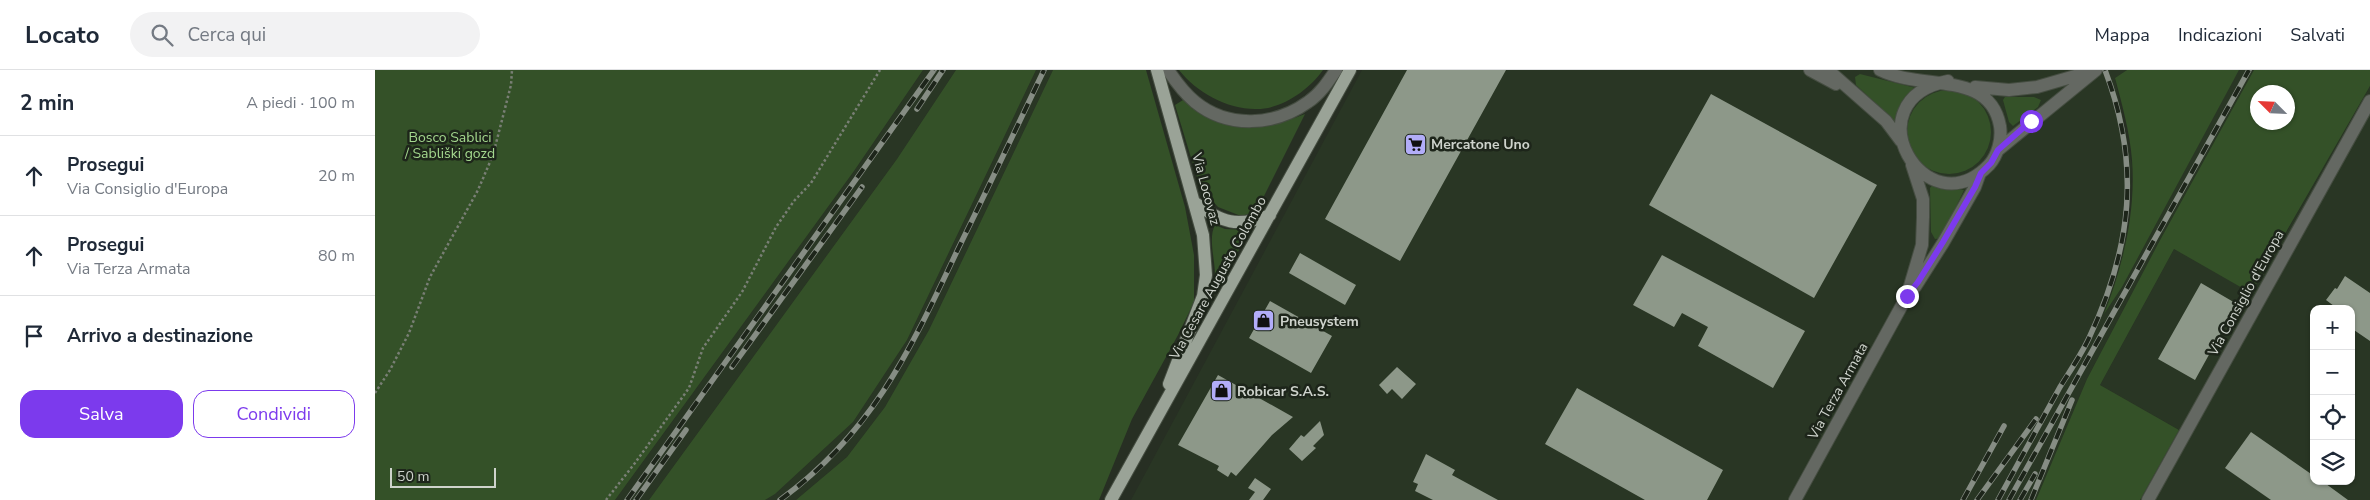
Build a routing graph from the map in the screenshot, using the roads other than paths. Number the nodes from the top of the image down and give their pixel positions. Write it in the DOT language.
graph roads {
  1 [pos="1157,70"];
  2 [pos="1168,70"];
  3 [pos="1335,70"];
  4 [pos="1350,70"];
  5 [pos="1810,70"];
  6 [pos="1828,70"];
  7 [pos="1881,71"];
  8 [pos="1948,81"];
  9 [pos="1975,87"];
  10 [pos="2370,101"];
  11 [pos="1868,104"];
  12 [pos="1901,141"];
  13 [pos="1998,150"];
  14 [pos="1913,165"];
  15 [pos="1981,173"];
  16 [pos="1194,202"];
  17 [pos="1270,215"];
  18 [pos="1907,296"];
  19 [pos="1152,428"];
  20 [pos="1111,500"];
  21 [pos="1795,500"];
  22 [pos="2148,500"];
  1 -- 16 [label="main road, Via Locovaz"];
  2 -- 3 [label="street"];
  4 -- 17 [label="main road, Via Cesare Augusto Colombo"];
  5 -- 11 [label="street, Via Terza Armata"];
  6 -- 11 [label="street, Via Terza Armata"];
  7 -- 8 [label="street"];
  8 -- 9 [label="street"];
  8 -- 12 [label="street"];
  9 -- 13 [label="street"];
  9 -- 13 [label="street"];
  10 -- 22 [label="street, Via Consiglio d'Europa"];
  11 -- 12 [label="street, Via Terza Armata"];
  12 -- 14 [label="street, Via Terza Armata"];
  13 -- 15 [label="street, Via Terza Armata"];
  14 -- 15 [label="street, Via Terza Armata"];
  14 -- 18 [label="street, Via Terza Armata"];
  15 -- 18 [label="street, Via Terza Armata"];
  16 -- 17 [label="main road"];
  16 -- 19 [label="main road, Via Locovaz"];
  17 -- 19 [label="main road, Via Cesare Augusto Colombo"];
  18 -- 21 [label="street, Via Terza Armata"];
  19 -- 20 [label="main road, Via Cesare Augusto Colombo"];
}
